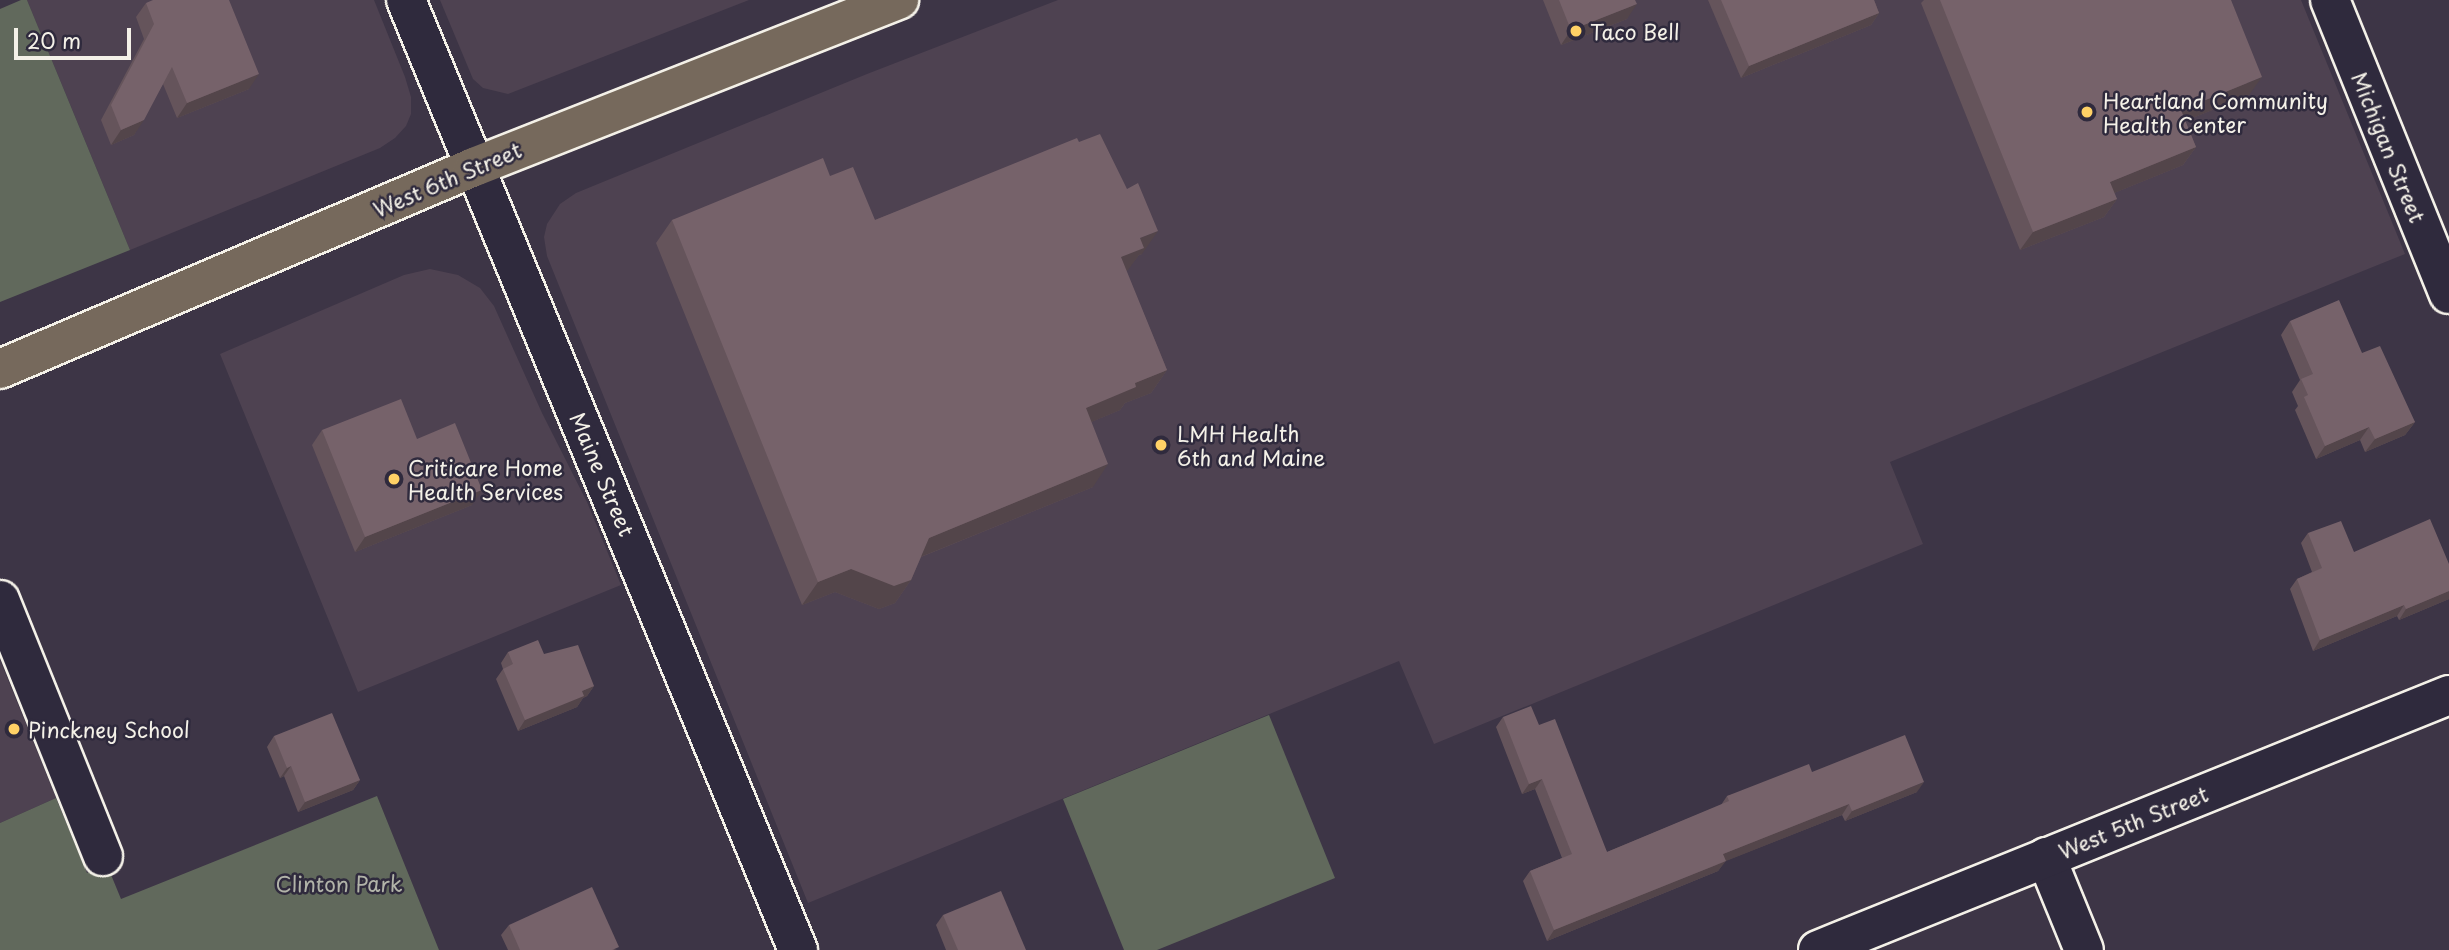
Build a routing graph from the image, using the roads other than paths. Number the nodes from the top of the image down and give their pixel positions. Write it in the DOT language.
graph roads {
  1 [pos="406,0"];
  2 [pos="899,0"];
  3 [pos="2330,0"];
  4 [pos="474,167"];
  5 [pos="2449,294"];
  6 [pos="0,369"];
  7 [pos="0,600"];
  8 [pos="2449,695"];
  9 [pos="103,856"];
  10 [pos="2046,857"];
  11 [pos="798,950"];
  12 [pos="1818,950"];
  13 [pos="2084,950"];
  1 -- 4 [label="street, Maine Street"];
  2 -- 4 [label="highway, West 6th Street"];
  3 -- 5 [label="street, Michigan Street"];
  4 -- 6 [label="highway, West 6th Street"];
  4 -- 11 [label="street, Maine Street"];
  7 -- 9 [label="street"];
  8 -- 10 [label="street, West 5th Street"];
  10 -- 12 [label="street, West 5th Street"];
  10 -- 13 [label="street"];
}
